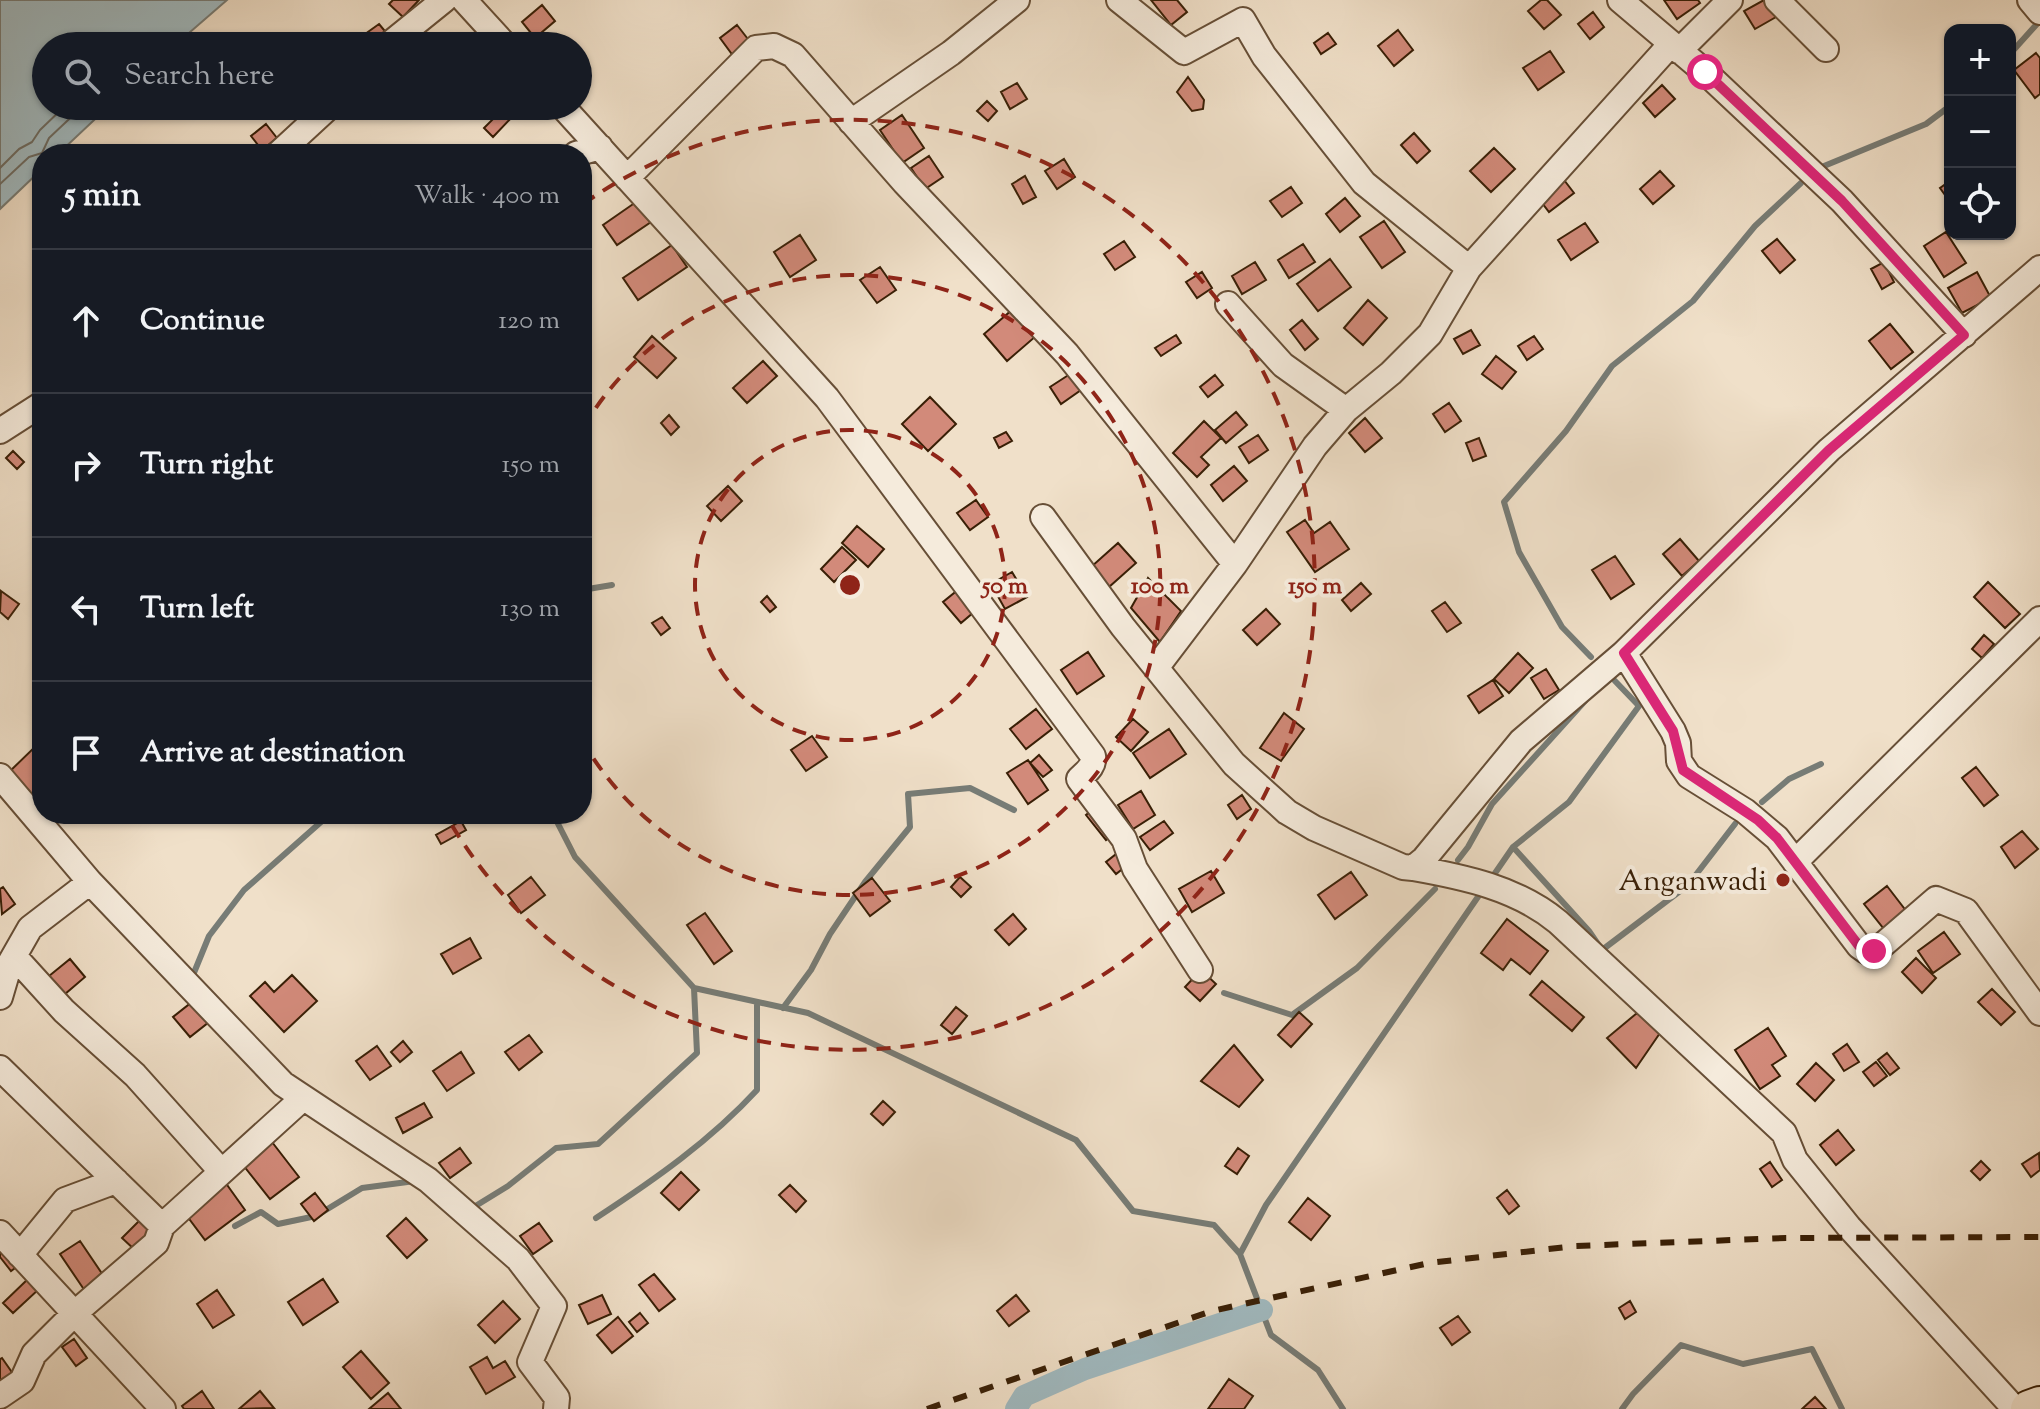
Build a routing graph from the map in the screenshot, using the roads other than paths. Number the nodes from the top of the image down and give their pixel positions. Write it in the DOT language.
graph roads {
  1 [pos="444,0"];
  2 [pos="464,0"];
  3 [pos="1017,0"];
  4 [pos="1119,0"];
  5 [pos="1620,0"];
  6 [pos="1730,0"];
  7 [pos="1777,0"];
  8 [pos="2030,0"];
  9 [pos="2040,12"];
  10 [pos="404,32"];
  11 [pos="493,32"];
  12 [pos="1674,48"];
  13 [pos="1826,49"];
  14 [pos="315,120"];
  15 [pos="570,120"];
  16 [pos="851,122"];
  17 [pos="289,144"];
  18 [pos="584,144"];
  19 [pos="592,154"];
  20 [pos="627,178"];
  21 [pos="1469,268"];
  22 [pos="2040,268"];
  23 [pos="1228,304"];
  24 [pos="1964,335"];
  25 [pos="32,410"];
  26 [pos="1346,410"];
  27 [pos="0,431"];
  28 [pos="1043,517"];
  29 [pos="1235,564"];
  30 [pos="2040,619"];
  31 [pos="1624,653"];
  32 [pos="1156,668"];
  33 [pos="0,776"];
  34 [pos="32,814"];
  35 [pos="41,824"];
  36 [pos="1795,862"];
  37 [pos="1413,868"];
  38 [pos="90,882"];
  39 [pos="14,956"];
  40 [pos="1200,970"];
  41 [pos="0,997"];
  42 [pos="2040,1013"];
  43 [pos="0,1068"];
  44 [pos="302,1099"];
  45 [pos="221,1171"];
  46 [pos="116,1181"];
  47 [pos="162,1226"];
  48 [pos="0,1233"];
  49 [pos="20,1255"];
  50 [pos="75,1313"];
  51 [pos="0,1396"];
  52 [pos="2040,1405"];
  53 [pos="163,1409"];
  54 [pos="556,1409"];
  55 [pos="2015,1409"];
  56 [pos="2029,1409"];
  1 -- 10 [label="street"];
  2 -- 11 [label="street"];
  3 -- 16 [label="street"];
  4 -- 21 [label="street"];
  5 -- 12 [label="street"];
  6 -- 12 [label="street"];
  7 -- 13 [label="street"];
  8 -- 9 [label="street"];
  12 -- 21 [label="street"];
  12 -- 24 [label="street"];
  14 -- 17 [label="street"];
  15 -- 18 [label="street"];
  16 -- 20 [label="street"];
  16 -- 29 [label="street"];
  19 -- 20 [label="street"];
  20 -- 40 [label="street"];
  21 -- 26 [label="street"];
  22 -- 24 [label="street"];
  23 -- 26 [label="street"];
  24 -- 31 [label="street"];
  25 -- 27 [label="street"];
  26 -- 29 [label="street"];
  28 -- 32 [label="street"];
  29 -- 32 [label="street"];
  30 -- 36 [label="street"];
  31 -- 36 [label="street"];
  31 -- 37 [label="street"];
  32 -- 37 [label="street"];
  33 -- 34 [label="street"];
  35 -- 38 [label="street"];
  36 -- 42 [label="street"];
  37 -- 55 [label="street"];
  38 -- 39 [label="street"];
  38 -- 44 [label="street"];
  39 -- 41 [label="street"];
  39 -- 45 [label="street"];
  43 -- 46 [label="street"];
  44 -- 45 [label="street"];
  44 -- 54 [label="street"];
  45 -- 47 [label="street"];
  46 -- 47 [label="street"];
  46 -- 49 [label="street"];
  47 -- 50 [label="street"];
  48 -- 49 [label="street"];
  49 -- 50 [label="street"];
  50 -- 51 [label="street"];
  50 -- 53 [label="street"];
  52 -- 56 [label="main road"];
}
